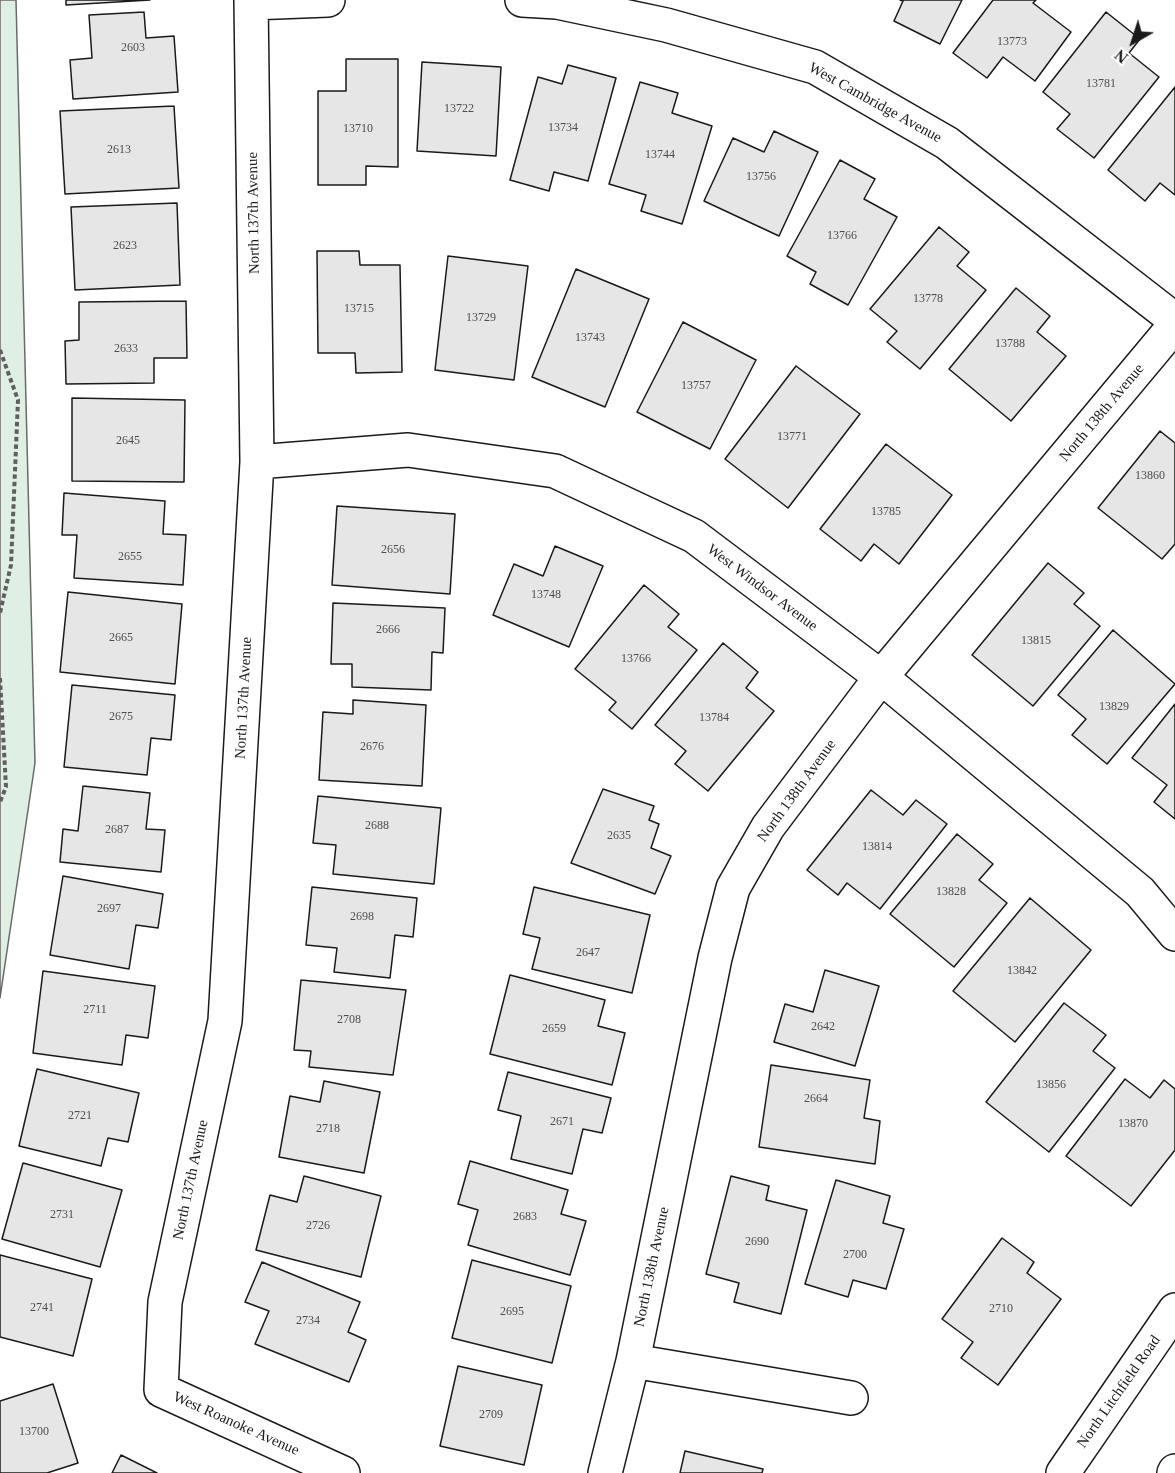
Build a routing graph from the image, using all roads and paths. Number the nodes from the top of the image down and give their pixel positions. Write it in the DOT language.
graph roads {
  1 [pos="328,0"];
  2 [pos="522,0"];
  3 [pos="251,2"];
  4 [pos="1175,320"];
  5 [pos="1175,325"];
  6 [pos="0,350"];
  7 [pos="257,462"];
  8 [pos="0,613"];
  9 [pos="881,677"];
  10 [pos="0,678"];
  11 [pos="0,802"];
  12 [pos="1175,934"];
  13 [pos="1175,1310"];
  14 [pos="633,1361"];
  15 [pos="160,1390"];
  16 [pos="850,1398"];
  17 [pos="343,1473"];
  18 [pos="605,1473"];
  19 [pos="1063,1473"];
  1 -- 3 [label="street"];
  2 -- 4 [label="street, West Cambridge Avenue"];
  3 -- 7 [label="street, North 137th Avenue"];
  5 -- 9 [label="street, North 138th Avenue"];
  6 -- 8 [label="path"];
  7 -- 9 [label="street, West Windsor Avenue"];
  7 -- 15 [label="street, North 137th Avenue"];
  9 -- 12 [label="street, West Windsor Avenue"];
  9 -- 14 [label="street, North 138th Avenue"];
  10 -- 11 [label="path"];
  13 -- 19 [label="street, North Litchfield Road"];
  14 -- 16 [label="street"];
  14 -- 18 [label="street, North 138th Avenue"];
  15 -- 17 [label="street, West Roanoke Avenue"];
}
